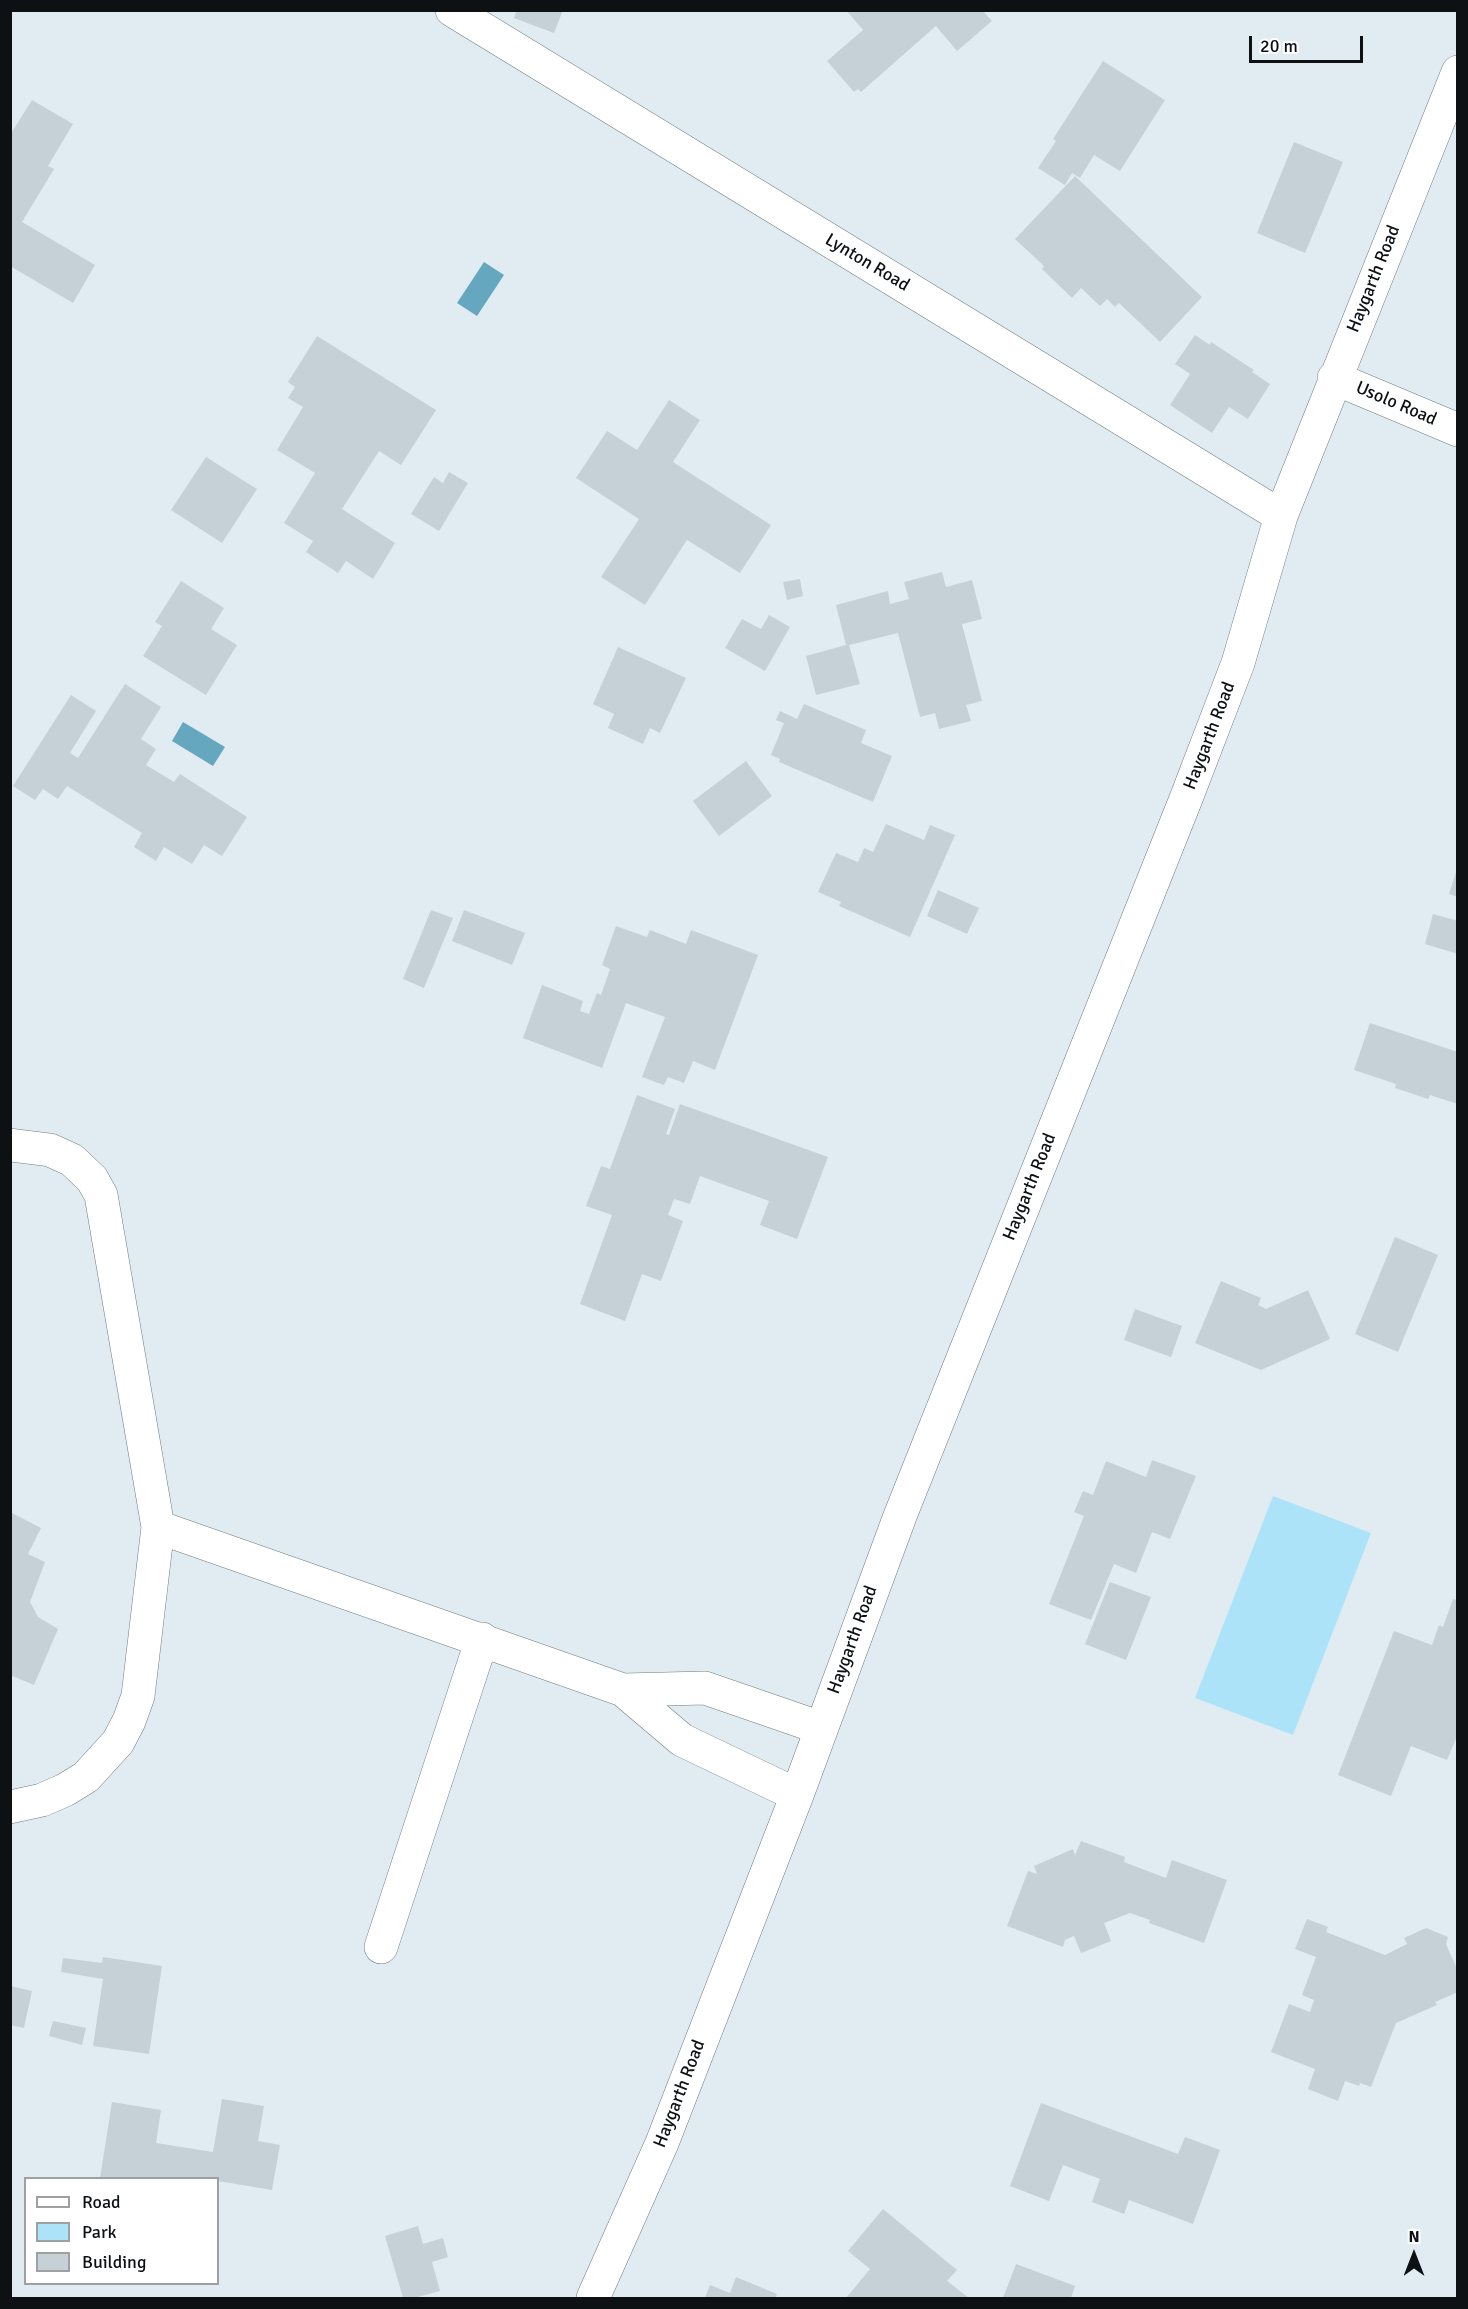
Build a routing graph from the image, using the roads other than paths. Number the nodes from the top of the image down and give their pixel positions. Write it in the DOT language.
graph roads {
  1 [pos="452,10"];
  2 [pos="1458,72"];
  3 [pos="1334,378"];
  4 [pos="1458,430"];
  5 [pos="1281,516"];
  6 [pos="10,1145"];
  7 [pos="159,1527"];
  8 [pos="482,1639"];
  9 [pos="623,1690"];
  10 [pos="821,1728"];
  11 [pos="797,1795"];
  12 [pos="10,1807"];
  13 [pos="381,1947"];
  14 [pos="593,2298"];
  1 -- 5 [label="street, Lynton Road"];
  2 -- 3 [label="street, Haygarth Road"];
  3 -- 4 [label="street, Usolo Road"];
  3 -- 5 [label="street, Haygarth Road"];
  5 -- 10 [label="street, Haygarth Road"];
  6 -- 7 [label="street"];
  7 -- 8 [label="street"];
  7 -- 12 [label="street"];
  8 -- 9 [label="street"];
  8 -- 13 [label="street"];
  9 -- 10 [label="street"];
  9 -- 11 [label="street"];
  10 -- 11 [label="street, Haygarth Road"];
  11 -- 14 [label="street, Haygarth Road"];
}
